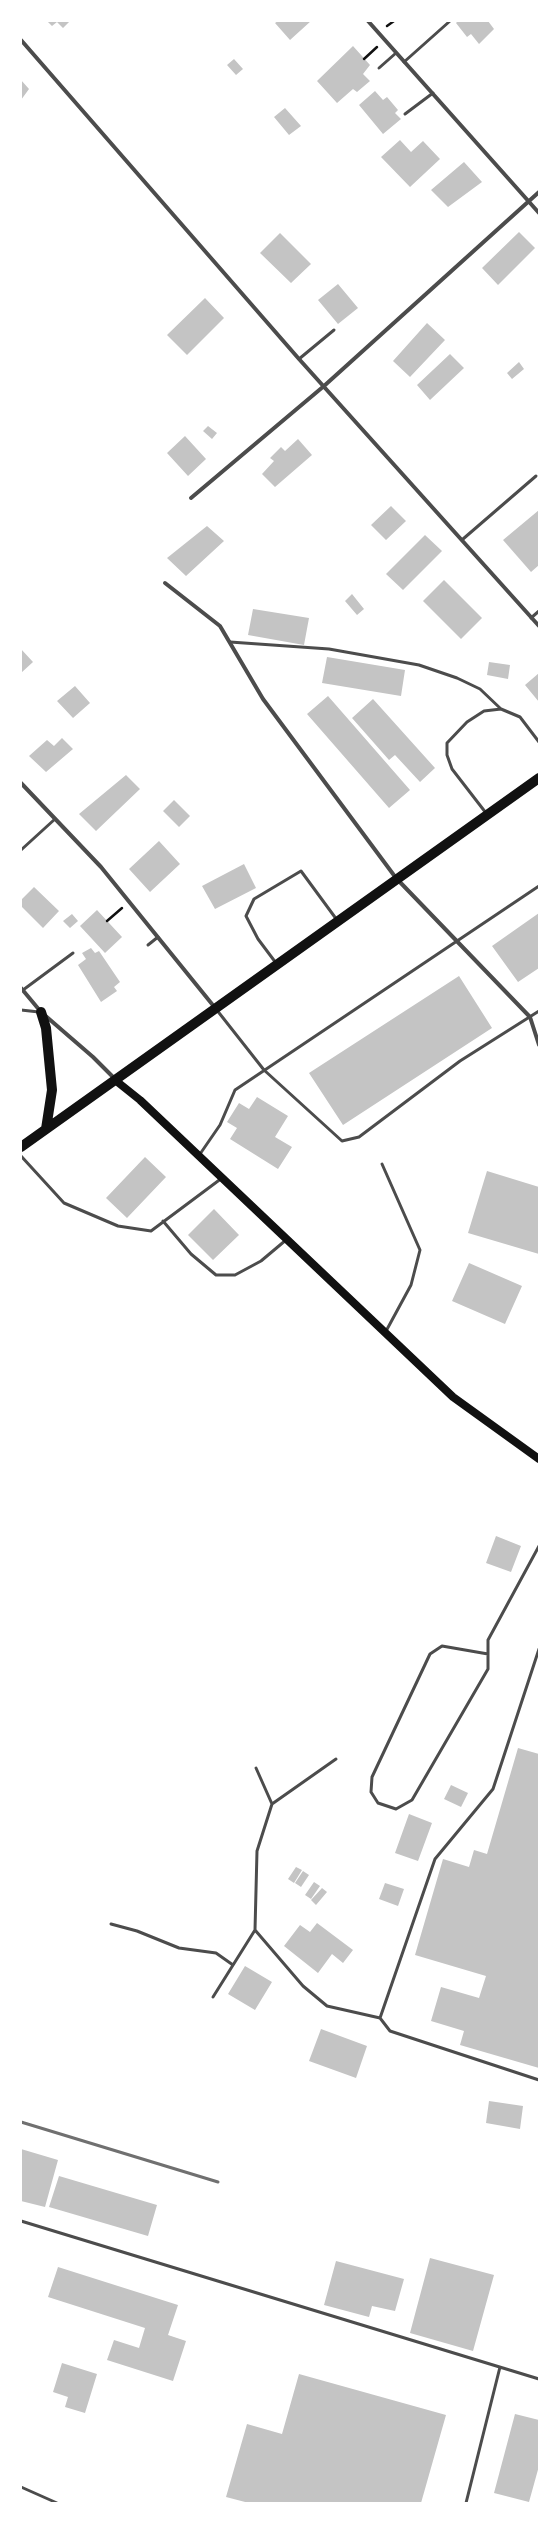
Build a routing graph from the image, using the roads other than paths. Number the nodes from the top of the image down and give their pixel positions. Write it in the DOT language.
graph roads {
  1 [pos="368,21"];
  2 [pos="450,21"];
  3 [pos="21,40"];
  4 [pos="396,53"];
  5 [pos="404,62"];
  6 [pos="378,68"];
  7 [pos="432,93"];
  8 [pos="405,114"];
  9 [pos="539,192"];
  10 [pos="528,201"];
  11 [pos="539,213"];
  12 [pos="334,330"];
  13 [pos="299,359"];
  14 [pos="324,386"];
  15 [pos="536,476"];
  16 [pos="191,498"];
  17 [pos="462,539"];
  18 [pos="165,583"];
  19 [pos="539,611"];
  20 [pos="532,618"];
  21 [pos="539,626"];
  22 [pos="230,642"];
  23 [pos="501,709"];
  24 [pos="539,742"];
  25 [pos="539,778"];
  26 [pos="21,783"];
  27 [pos="487,814"];
  28 [pos="55,819"];
  29 [pos="21,850"];
  30 [pos="396,878"];
  31 [pos="539,886"];
  32 [pos="338,921"];
  33 [pos="158,937"];
  34 [pos="456,941"];
  35 [pos="148,945"];
  36 [pos="73,953"];
  37 [pos="277,964"];
  38 [pos="22,989"];
  39 [pos="216,1009"];
  40 [pos="21,1010"];
  41 [pos="539,1011"];
  42 [pos="41,1012"];
  43 [pos="530,1017"];
  44 [pos="539,1045"];
  45 [pos="264,1070"];
  46 [pos="115,1080"];
  47 [pos="46,1129"];
  48 [pos="21,1147"];
  49 [pos="21,1156"];
  50 [pos="199,1156"];
  51 [pos="382,1164"];
  52 [pos="222,1178"];
  53 [pos="163,1221"];
  54 [pos="287,1239"];
  55 [pos="385,1334"];
  56 [pos="539,1459"];
  57 [pos="539,1546"];
  58 [pos="539,1649"];
  59 [pos="488,1654"];
  60 [pos="534,1664"];
  61 [pos="539,1664"];
  62 [pos="336,1759"];
  63 [pos="256,1768"];
  64 [pos="272,1804"];
  65 [pos="111,1924"];
  66 [pos="255,1930"];
  67 [pos="233,1965"];
  68 [pos="213,1997"];
  69 [pos="380,2018"];
  70 [pos="539,2080"];
  71 [pos="21,2221"];
  72 [pos="500,2367"];
  73 [pos="539,2379"];
  74 [pos="21,2487"];
  75 [pos="57,2503"];
  76 [pos="466,2503"];
  1 -- 4 [label="street"];
  2 -- 5 [label="lane"];
  3 -- 13 [label="street"];
  4 -- 5 [label="street"];
  4 -- 6 [label="lane"];
  5 -- 7 [label="street"];
  7 -- 8 [label="lane"];
  7 -- 10 [label="street"];
  9 -- 10 [label="street"];
  10 -- 11 [label="street"];
  10 -- 14 [label="street"];
  12 -- 13 [label="lane"];
  13 -- 14 [label="street"];
  14 -- 16 [label="street"];
  14 -- 17 [label="street"];
  15 -- 17 [label="lane"];
  17 -- 20 [label="street"];
  18 -- 22 [label="street"];
  19 -- 20 [label="lane"];
  20 -- 21 [label="street"];
  22 -- 23 [label="lane"];
  22 -- 30 [label="street"];
  23 -- 24 [label="lane"];
  23 -- 27 [label="lane"];
  25 -- 27 [label="main road"];
  26 -- 28 [label="street"];
  27 -- 30 [label="main road"];
  28 -- 29 [label="lane"];
  28 -- 33 [label="street"];
  30 -- 32 [label="main road"];
  30 -- 34 [label="street"];
  31 -- 34 [label="lane"];
  32 -- 37 [label="main road"];
  32 -- 37 [label="lane"];
  33 -- 35 [label="lane"];
  33 -- 39 [label="street"];
  34 -- 43 [label="street"];
  34 -- 45 [label="lane"];
  36 -- 38 [label="lane"];
  37 -- 39 [label="main road"];
  38 -- 42 [label="street"];
  39 -- 45 [label="lane"];
  39 -- 46 [label="main road"];
  40 -- 42 [label="lane"];
  41 -- 43 [label="lane"];
  42 -- 46 [label="street"];
  42 -- 47 [label="main road"];
  43 -- 44 [label="street"];
  43 -- 45 [label="lane"];
  45 -- 50 [label="lane"];
  46 -- 47 [label="main road"];
  46 -- 50 [label="main road"];
  47 -- 48 [label="main road"];
  49 -- 53 [label="lane"];
  50 -- 52 [label="main road"];
  51 -- 55 [label="lane"];
  52 -- 53 [label="lane"];
  52 -- 54 [label="main road"];
  53 -- 54 [label="lane"];
  54 -- 55 [label="main road"];
  55 -- 56 [label="main road"];
  57 -- 59 [label="lane"];
  58 -- 60 [label="lane"];
  59 -- 59 [label="lane"];
  60 -- 61 [label="lane"];
  60 -- 69 [label="lane"];
  62 -- 64 [label="lane"];
  63 -- 64 [label="lane"];
  64 -- 66 [label="lane"];
  65 -- 67 [label="lane"];
  66 -- 67 [label="lane"];
  66 -- 69 [label="lane"];
  67 -- 68 [label="lane"];
  69 -- 70 [label="lane"];
  71 -- 72 [label="lane"];
  72 -- 73 [label="lane"];
  72 -- 76 [label="lane"];
  74 -- 75 [label="lane"];
}
